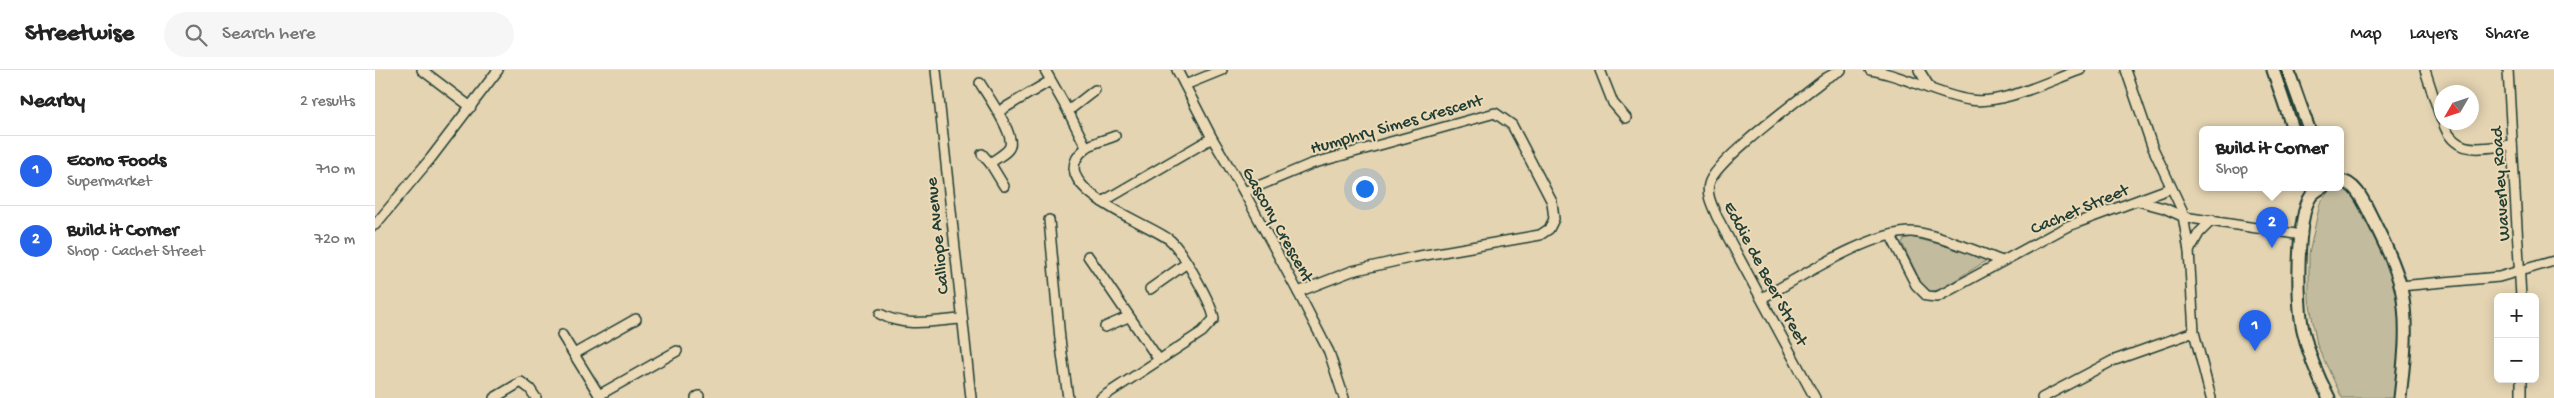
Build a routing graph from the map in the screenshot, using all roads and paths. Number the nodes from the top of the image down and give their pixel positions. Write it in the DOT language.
graph roads {
  1 [pos="422,70"];
  2 [pos="498,70"];
  3 [pos="935,70"];
  4 [pos="1045,70"];
  5 [pos="1177,70"];
  6 [pos="1222,70"];
  7 [pos="1600,70"];
  8 [pos="1841,70"];
  9 [pos="1870,70"];
  10 [pos="1919,70"];
  11 [pos="2080,70"];
  12 [pos="2127,70"];
  13 [pos="2273,70"];
  14 [pos="2288,70"];
  15 [pos="2425,70"];
  16 [pos="2508,70"];
  17 [pos="1051,81"];
  18 [pos="980,83"];
  19 [pos="1185,85"];
  20 [pos="1930,88"];
  21 [pos="1095,90"];
  22 [pos="2434,97"];
  23 [pos="471,106"];
  24 [pos="1068,111"];
  25 [pos="998,112"];
  26 [pos="1626,118"];
  27 [pos="2292,126"];
  28 [pos="2308,126"];
  29 [pos="2447,130"];
  30 [pos="1115,136"];
  31 [pos="1212,138"];
  32 [pos="2512,145"];
  33 [pos="1086,147"];
  34 [pos="983,154"];
  35 [pos="990,163"];
  36 [pos="2344,180"];
  37 [pos="1004,186"];
  38 [pos="2171,188"];
  39 [pos="1244,192"];
  40 [pos="2310,192"];
  41 [pos="2138,200"];
  42 [pos="1102,202"];
  43 [pos="2184,217"];
  44 [pos="1049,220"];
  45 [pos="2212,220"];
  46 [pos="375,225"];
  47 [pos="2302,235"];
  48 [pos="1891,236"];
  49 [pos="2189,252"];
  50 [pos="1088,256"];
  51 [pos="2002,261"];
  52 [pos="2554,261"];
  53 [pos="1187,263"];
  54 [pos="2521,271"];
  55 [pos="2401,286"];
  56 [pos="1150,289"];
  57 [pos="1298,292"];
  58 [pos="2521,293"];
  59 [pos="1762,298"];
  60 [pos="880,314"];
  61 [pos="1128,317"];
  62 [pos="636,319"];
  63 [pos="961,319"];
  64 [pos="1105,327"];
  65 [pos="2194,332"];
  66 [pos="563,335"];
  67 [pos="677,351"];
  68 [pos="574,354"];
  69 [pos="1159,360"];
  70 [pos="2521,383"];
  71 [pos="600,397"];
  72 [pos="2325,397"];
  73 [pos="494,398"];
  74 [pos="536,398"];
  75 [pos="971,398"];
  76 [pos="1068,398"];
  77 [pos="1101,398"];
  78 [pos="1345,398"];
  79 [pos="1815,398"];
  80 [pos="2042,398"];
  81 [pos="2211,398"];
  82 [pos="2400,398"];
  83 [pos="2521,398"];
  1 -- 23 [label="street"];
  2 -- 23 [label="street"];
  3 -- 63 [label="street, Calliope Avenue"];
  4 -- 17 [label="street"];
  5 -- 19 [label="street, Gascony Crescent"];
  6 -- 19 [label="street"];
  7 -- 26 [label="street"];
  8 -- 59 [label="street, Eddie de Beer Street"];
  9 -- 20 [label="street"];
  10 -- 20 [label="street"];
  11 -- 20 [label="street"];
  12 -- 38 [label="street"];
  13 -- 27 [label="street"];
  14 -- 28 [label="street"];
  15 -- 22 [label="street"];
  16 -- 32 [label="street, Waverley Road"];
  17 -- 24 [label="street"];
  17 -- 25 [label="street"];
  18 -- 25 [label="street"];
  19 -- 31 [label="street, Gascony Crescent"];
  21 -- 24 [label="street"];
  23 -- 46 [label="street"];
  24 -- 33 [label="street"];
  25 -- 35 [label="street"];
  29 -- 32 [label="street"];
  30 -- 33 [label="street"];
  31 -- 39 [label="street, Gascony Crescent"];
  31 -- 42 [label="street"];
  32 -- 54 [label="street, Waverley Road"];
  33 -- 42 [label="street"];
  34 -- 35 [label="street"];
  35 -- 37 [label="street"];
  36 -- 55 [label="street"];
  38 -- 41 [label="street, Cachet Street"];
  38 -- 43 [label="street"];
  39 -- 57 [label="street, Gascony Crescent"];
  39 -- 57 [label="street, Humphry Simes Crescent"];
  40 -- 47 [label="street"];
  41 -- 43 [label="street"];
  41 -- 51 [label="street, Cachet Street"];
  42 -- 53 [label="street"];
  43 -- 45 [label="street"];
  43 -- 49 [label="street"];
  44 -- 76 [label="street"];
  45 -- 47 [label="street"];
  45 -- 49 [label="street"];
  47 -- 72 [label="street"];
  48 -- 51 [label="street"];
  48 -- 51 [label="street, Cachet Street"];
  48 -- 59 [label="street"];
  49 -- 65 [label="street"];
  50 -- 61 [label="street"];
  52 -- 54 [label="street"];
  53 -- 56 [label="street"];
  53 -- 69 [label="street"];
  54 -- 55 [label="street"];
  54 -- 58 [label="street, Waverley Road"];
  55 -- 82 [label="street"];
  57 -- 78 [label="street, Gascony Crescent"];
  59 -- 79 [label="street, Eddie de Beer Street"];
  60 -- 63 [label="street"];
  61 -- 64 [label="street"];
  61 -- 69 [label="street"];
  62 -- 68 [label="street"];
  63 -- 75 [label="street, Calliope Avenue"];
  65 -- 80 [label="street"];
  65 -- 81 [label="street"];
  66 -- 68 [label="street"];
  67 -- 71 [label="street"];
  68 -- 71 [label="street"];
  69 -- 77 [label="street"];
  70 -- 83 [label="street"];
  73 -- 74 [label="street"];
}
